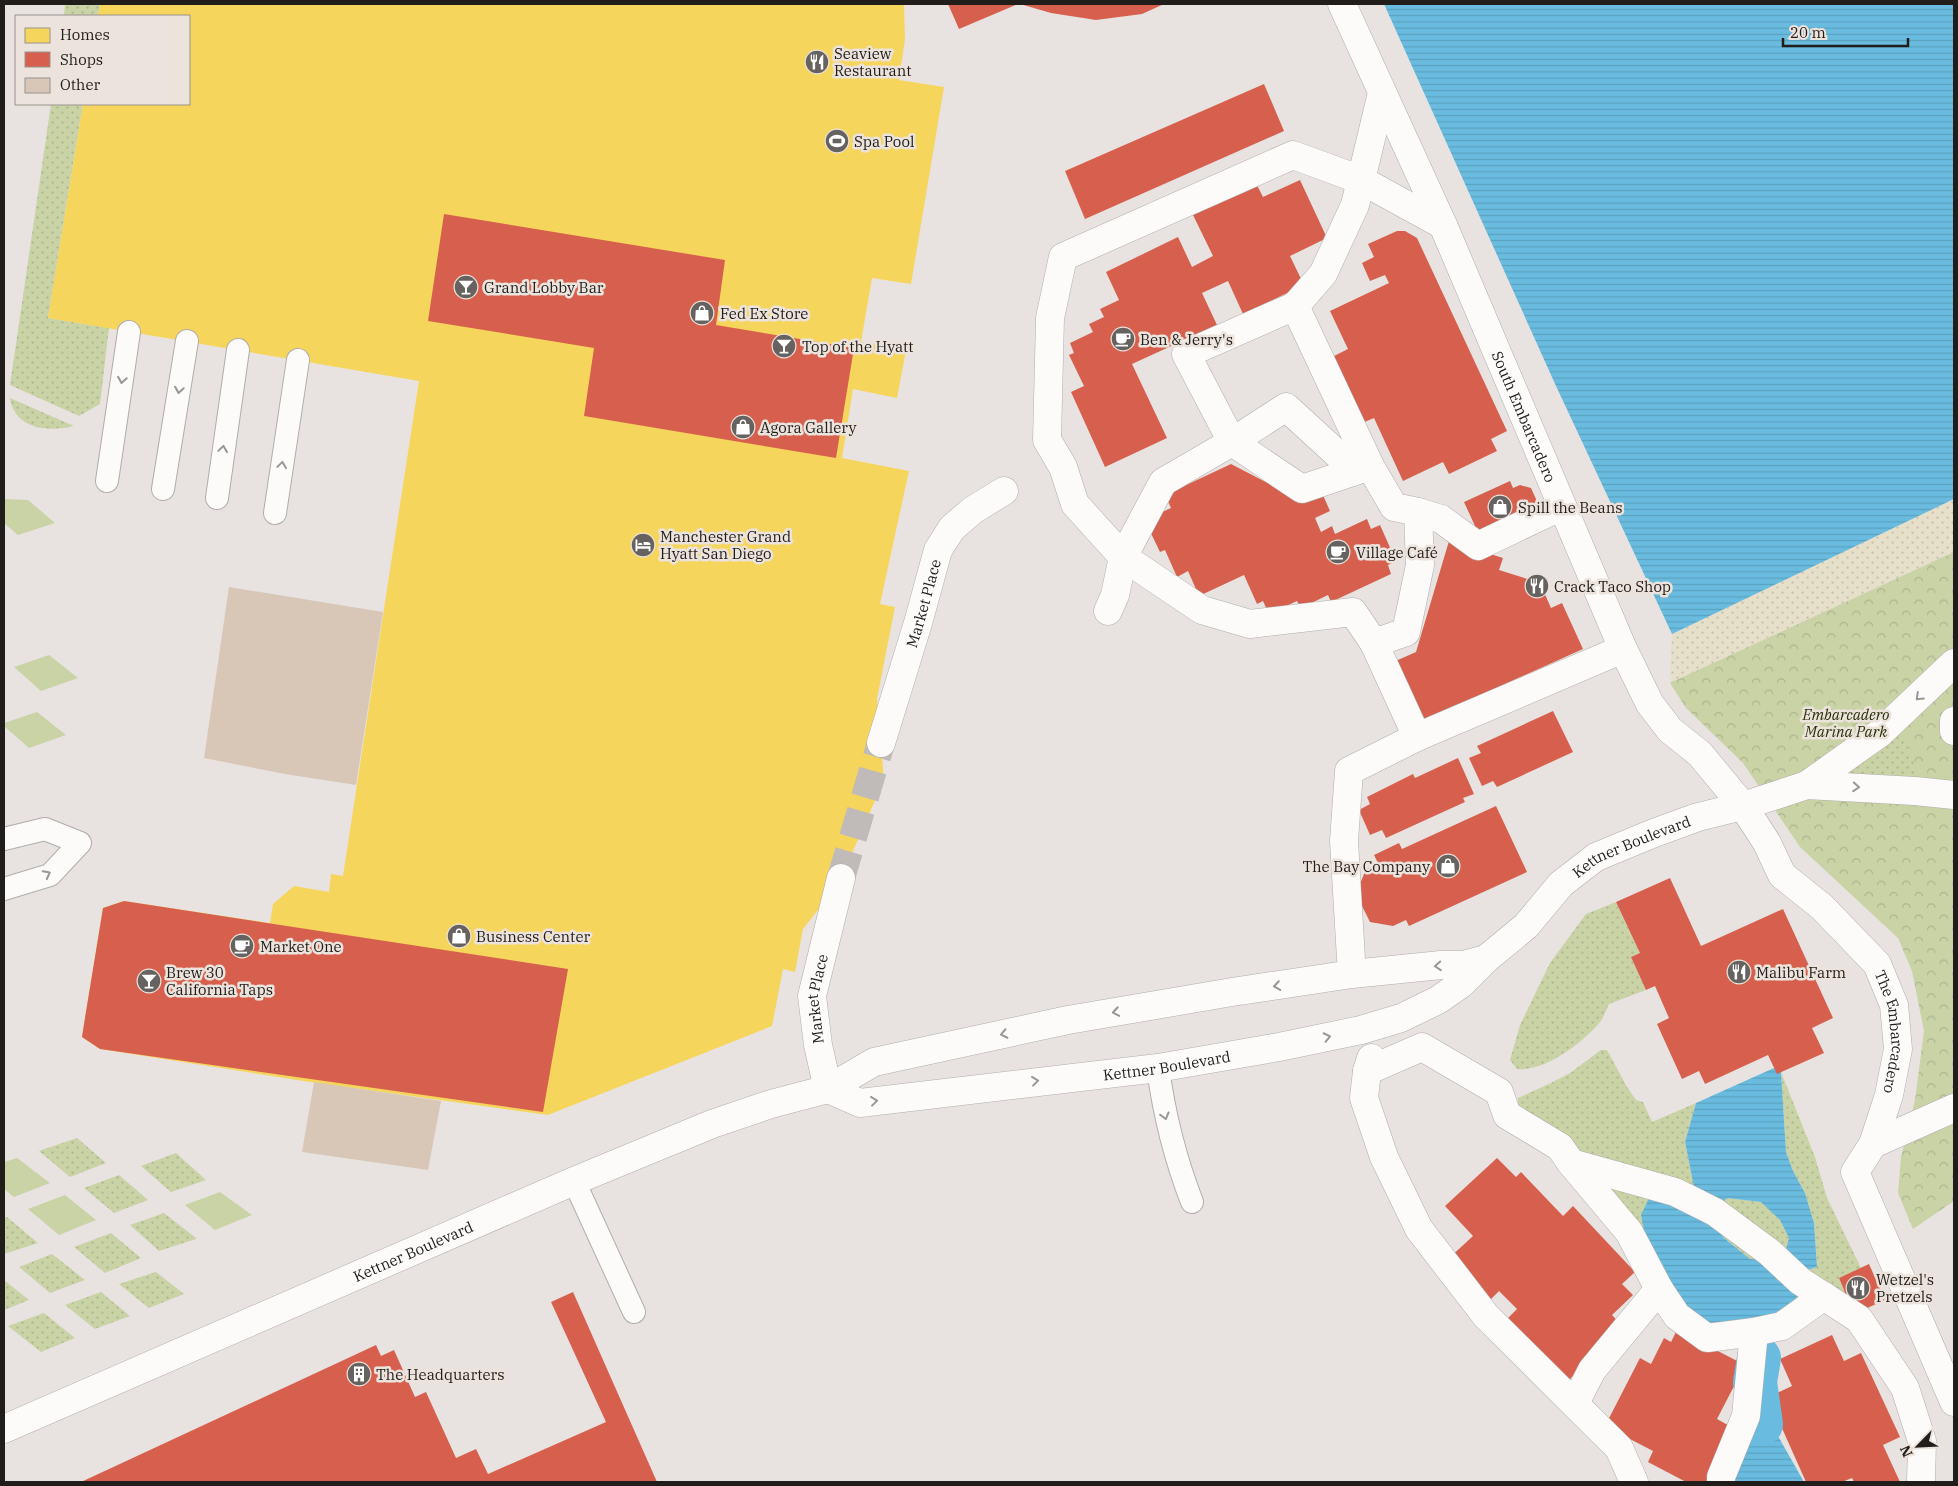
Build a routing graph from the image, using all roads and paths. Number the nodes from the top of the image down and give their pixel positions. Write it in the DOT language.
graph roads {
  1 [pos="1342,4"];
  2 [pos="1382,93"];
  3 [pos="1362,180"];
  4 [pos="1442,226"];
  5 [pos="1295,306"];
  6 [pos="129,332"];
  7 [pos="186,341"];
  8 [pos="238,350"];
  9 [pos="298,360"];
  10 [pos="1232,442"];
  11 [pos="1361,469"];
  12 [pos="107,481"];
  13 [pos="163,488"];
  14 [pos="1004,491"];
  15 [pos="217,498"];
  16 [pos="1562,506"];
  17 [pos="1418,512"];
  18 [pos="275,513"];
  19 [pos="1123,557"];
  20 [pos="1108,611"];
  21 [pos="1374,644"];
  22 [pos="1624,649"];
  23 [pos="1954,663"];
  24 [pos="1954,721"];
  25 [pos="1954,730"];
  26 [pos="1417,737"];
  27 [pos="881,742"];
  28 [pos="1808,785"];
  29 [pos="1954,795"];
  30 [pos="1743,806"];
  31 [pos="4,840"];
  32 [pos="841,878"];
  33 [pos="4,889"];
  34 [pos="1351,959"];
  35 [pos="1486,959"];
  36 [pos="1158,1068"];
  37 [pos="828,1089"];
  38 [pos="1954,1108"];
  39 [pos="1873,1144"];
  40 [pos="1572,1163"];
  41 [pos="574,1181"];
  42 [pos="1192,1202"];
  43 [pos="1659,1290"];
  44 [pos="1824,1296"];
  45 [pos="634,1312"];
  46 [pos="1765,1330"];
  47 [pos="1942,1373"];
  48 [pos="1905,1388"];
  49 [pos="1954,1402"];
  50 [pos="1574,1404"];
  51 [pos="4,1429"];
  52 [pos="1634,1482"];
  53 [pos="1720,1482"];
  54 [pos="1921,1482"];
  1 -- 2 [label="street, South Embarcadero"];
  2 -- 3 [label="street"];
  2 -- 4 [label="street, South Embarcadero"];
  3 -- 4 [label="street"];
  3 -- 5 [label="street"];
  3 -- 19 [label="street"];
  4 -- 16 [label="street, South Embarcadero"];
  5 -- 10 [label="street"];
  5 -- 11 [label="street"];
  6 -- 12 [label="lane, one-way"];
  7 -- 13 [label="lane, one-way"];
  15 -- 8 [label="lane, one-way"];
  18 -- 9 [label="lane, one-way"];
  10 -- 11 [label="street"];
  10 -- 11 [label="street"];
  10 -- 19 [label="street"];
  11 -- 17 [label="street"];
  14 -- 27 [label="street, Market Place"];
  16 -- 17 [label="street"];
  16 -- 22 [label="street, South Embarcadero"];
  17 -- 21 [label="street"];
  19 -- 20 [label="street"];
  19 -- 21 [label="street"];
  21 -- 26 [label="street"];
  22 -- 26 [label="street"];
  22 -- 30 [label="street, South Embarcadero"];
  23 -- 28 [label="street, Kettner Boulevard, one-way"];
  24 -- 25 [label="street"];
  26 -- 34 [label="street"];
  28 -- 29 [label="street, Kettner Boulevard, one-way"];
  28 -- 30 [label="street, Kettner Boulevard"];
  30 -- 35 [label="street, Kettner Boulevard"];
  30 -- 39 [label="street, The Embarcadero"];
  33 -- 31 [label="lane, one-way"];
  32 -- 37 [label="street, Market Place"];
  36 -- 35 [label="street, Kettner Boulevard, one-way"];
  35 -- 37 [label="street, Kettner Boulevard, one-way"];
  37 -- 36 [label="street, Kettner Boulevard, one-way"];
  36 -- 42 [label="lane, one-way"];
  37 -- 41 [label="street, Kettner Boulevard"];
  38 -- 39 [label="street"];
  39 -- 47 [label="street, The Embarcadero"];
  40 -- 43 [label="street"];
  40 -- 44 [label="street"];
  40 -- 50 [label="street"];
  41 -- 45 [label="lane"];
  41 -- 51 [label="street, Kettner Boulevard"];
  43 -- 46 [label="street"];
  43 -- 50 [label="street"];
  44 -- 46 [label="street"];
  44 -- 48 [label="street"];
  46 -- 53 [label="street"];
  47 -- 48 [label="street"];
  47 -- 49 [label="street, The Embarcadero"];
  48 -- 54 [label="street"];
  50 -- 52 [label="street"];
}
